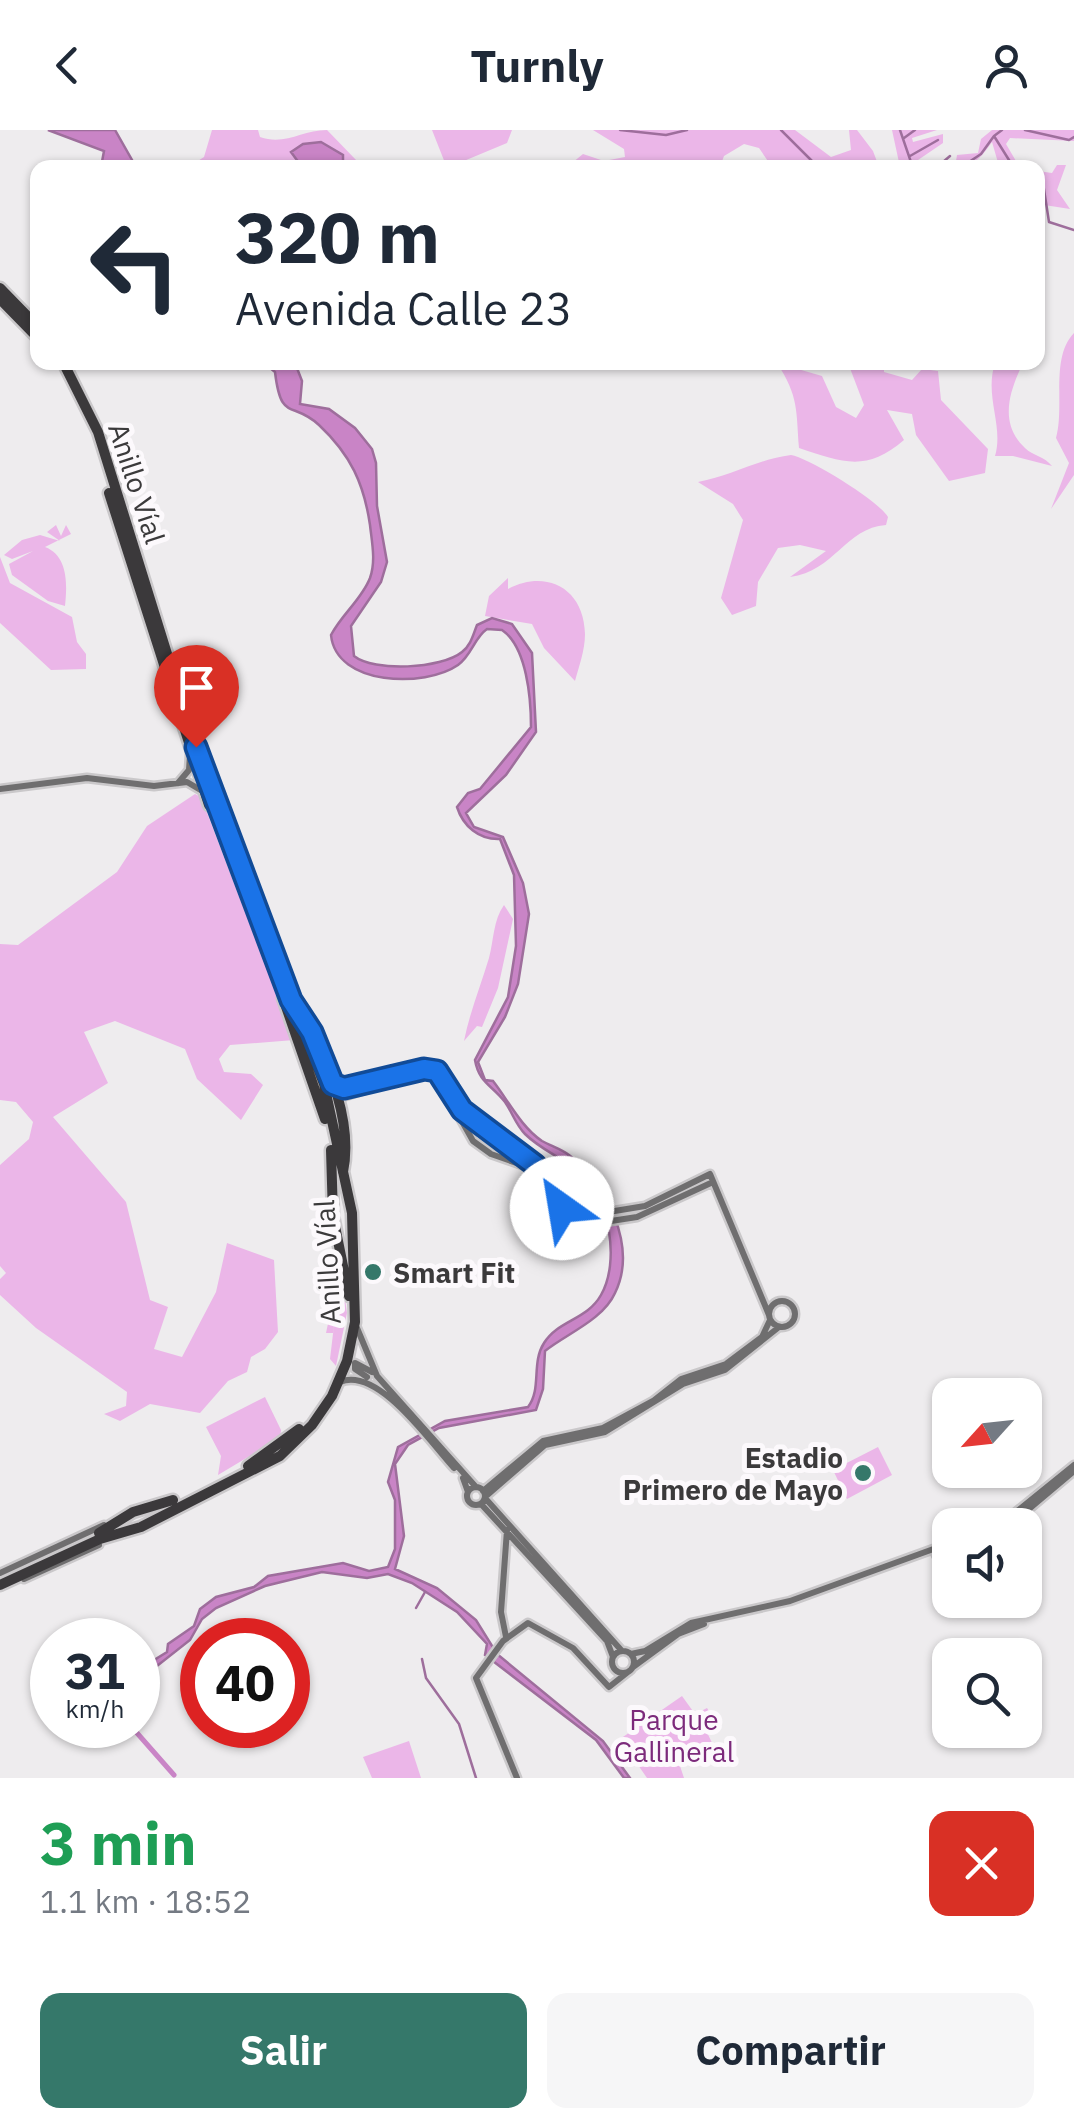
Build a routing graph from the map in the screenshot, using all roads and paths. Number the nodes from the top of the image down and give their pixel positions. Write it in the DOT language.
graph roads {
  1 [pos="0,288"];
  2 [pos="0,299"];
  3 [pos="30,319"];
  4 [pos="30,330"];
  5 [pos="64,370"];
  6 [pos="64,370"];
  7 [pos="190,751"];
  8 [pos="177,784"];
  9 [pos="0,789"];
  10 [pos="204,793"];
  11 [pos="291,1000"];
  12 [pos="333,1084"];
  13 [pos="337,1102"];
  14 [pos="475,1120"];
  15 [pos="490,1131"];
  16 [pos="466,1132"];
  17 [pos="479,1147"];
  18 [pos="340,1180"];
  19 [pos="583,1222"];
  20 [pos="348,1254"];
  21 [pos="760,1299"];
  22 [pos="774,1304"];
  23 [pos="770,1317"];
  24 [pos="355,1322"];
  25 [pos="779,1327"];
  26 [pos="768,1338"];
  27 [pos="782,1339"];
  28 [pos="377,1380"];
  29 [pos="339,1383"];
  30 [pos="1074,1468"];
  31 [pos="480,1495"];
  32 [pos="143,1508"];
  33 [pos="1022,1508"];
  34 [pos="1029,1508"];
  35 [pos="125,1516"];
  36 [pos="150,1522"];
  37 [pos="508,1529"];
  38 [pos="131,1531"];
  39 [pos="932,1549"];
  40 [pos="932,1558"];
  41 [pos="0,1581"];
  42 [pos="507,1637"];
  43 [pos="622,1651"];
  44 [pos="631,1654"];
  45 [pos="613,1658"];
  46 [pos="467,1666"];
  47 [pos="614,1668"];
  48 [pos="631,1669"];
  49 [pos="479,1671"];
  50 [pos="608,1685"];
  51 [pos="517,1778"];
  1 -- 3 [label="highway"];
  2 -- 4 [label="highway"];
  5 -- 7 [label="highway, Anillo Víal"];
  6 -- 11 [label="highway, Anillo Víal"];
  7 -- 8 [label="street"];
  7 -- 10 [label="highway, Anillo Víal"];
  8 -- 9 [label="street"];
  8 -- 10 [label="street"];
  10 -- 18 [label="highway, Anillo Víal"];
  11 -- 12 [label="highway"];
  11 -- 18 [label="highway, Anillo Víal"];
  12 -- 13 [label="highway"];
  12 -- 14 [label="street"];
  13 -- 16 [label="street"];
  13 -- 18 [label="highway"];
  14 -- 15 [label="street"];
  14 -- 16 [label="street"];
  15 -- 17 [label="street"];
  15 -- 19 [label="street"];
  16 -- 17 [label="street"];
  17 -- 19 [label="street"];
  18 -- 20 [label="highway, Anillo Víal"];
  18 -- 20 [label="highway, Anillo Víal"];
  19 -- 21 [label="street"];
  20 -- 24 [label="highway, Anillo Víal"];
  20 -- 32 [label="highway, Anillo Víal"];
  21 -- 22 [label="street"];
  21 -- 23 [label="street"];
  22 -- 23 [label="street"];
  22 -- 25 [label="street"];
  23 -- 25 [label="street"];
  23 -- 31 [label="street"];
  24 -- 28 [label="street"];
  24 -- 29 [label="highway, Anillo Víal"];
  25 -- 26 [label="street"];
  26 -- 27 [label="street"];
  26 -- 31 [label="street"];
  28 -- 29 [label="street"];
  28 -- 31 [label="street"];
  29 -- 36 [label="highway, Anillo Víal"];
  30 -- 33 [label="street"];
  30 -- 34 [label="street"];
  31 -- 37 [label="street"];
  31 -- 43 [label="street"];
  32 -- 35 [label="highway, Anillo Víal"];
  32 -- 36 [label="highway"];
  35 -- 38 [label="highway"];
  35 -- 41 [label="highway, Anillo Víal"];
  36 -- 38 [label="highway, Anillo Víal"];
  37 -- 42 [label="street"];
  37 -- 45 [label="street"];
  38 -- 41 [label="highway, Anillo Víal"];
  39 -- 44 [label="street"];
  40 -- 48 [label="street"];
  42 -- 49 [label="street"];
  42 -- 50 [label="street"];
  43 -- 44 [label="street"];
  43 -- 45 [label="street"];
  44 -- 48 [label="street"];
  45 -- 47 [label="street"];
  46 -- 49 [label="street"];
  47 -- 48 [label="street"];
  47 -- 50 [label="street"];
  48 -- 50 [label="street"];
  49 -- 51 [label="street"];
}
